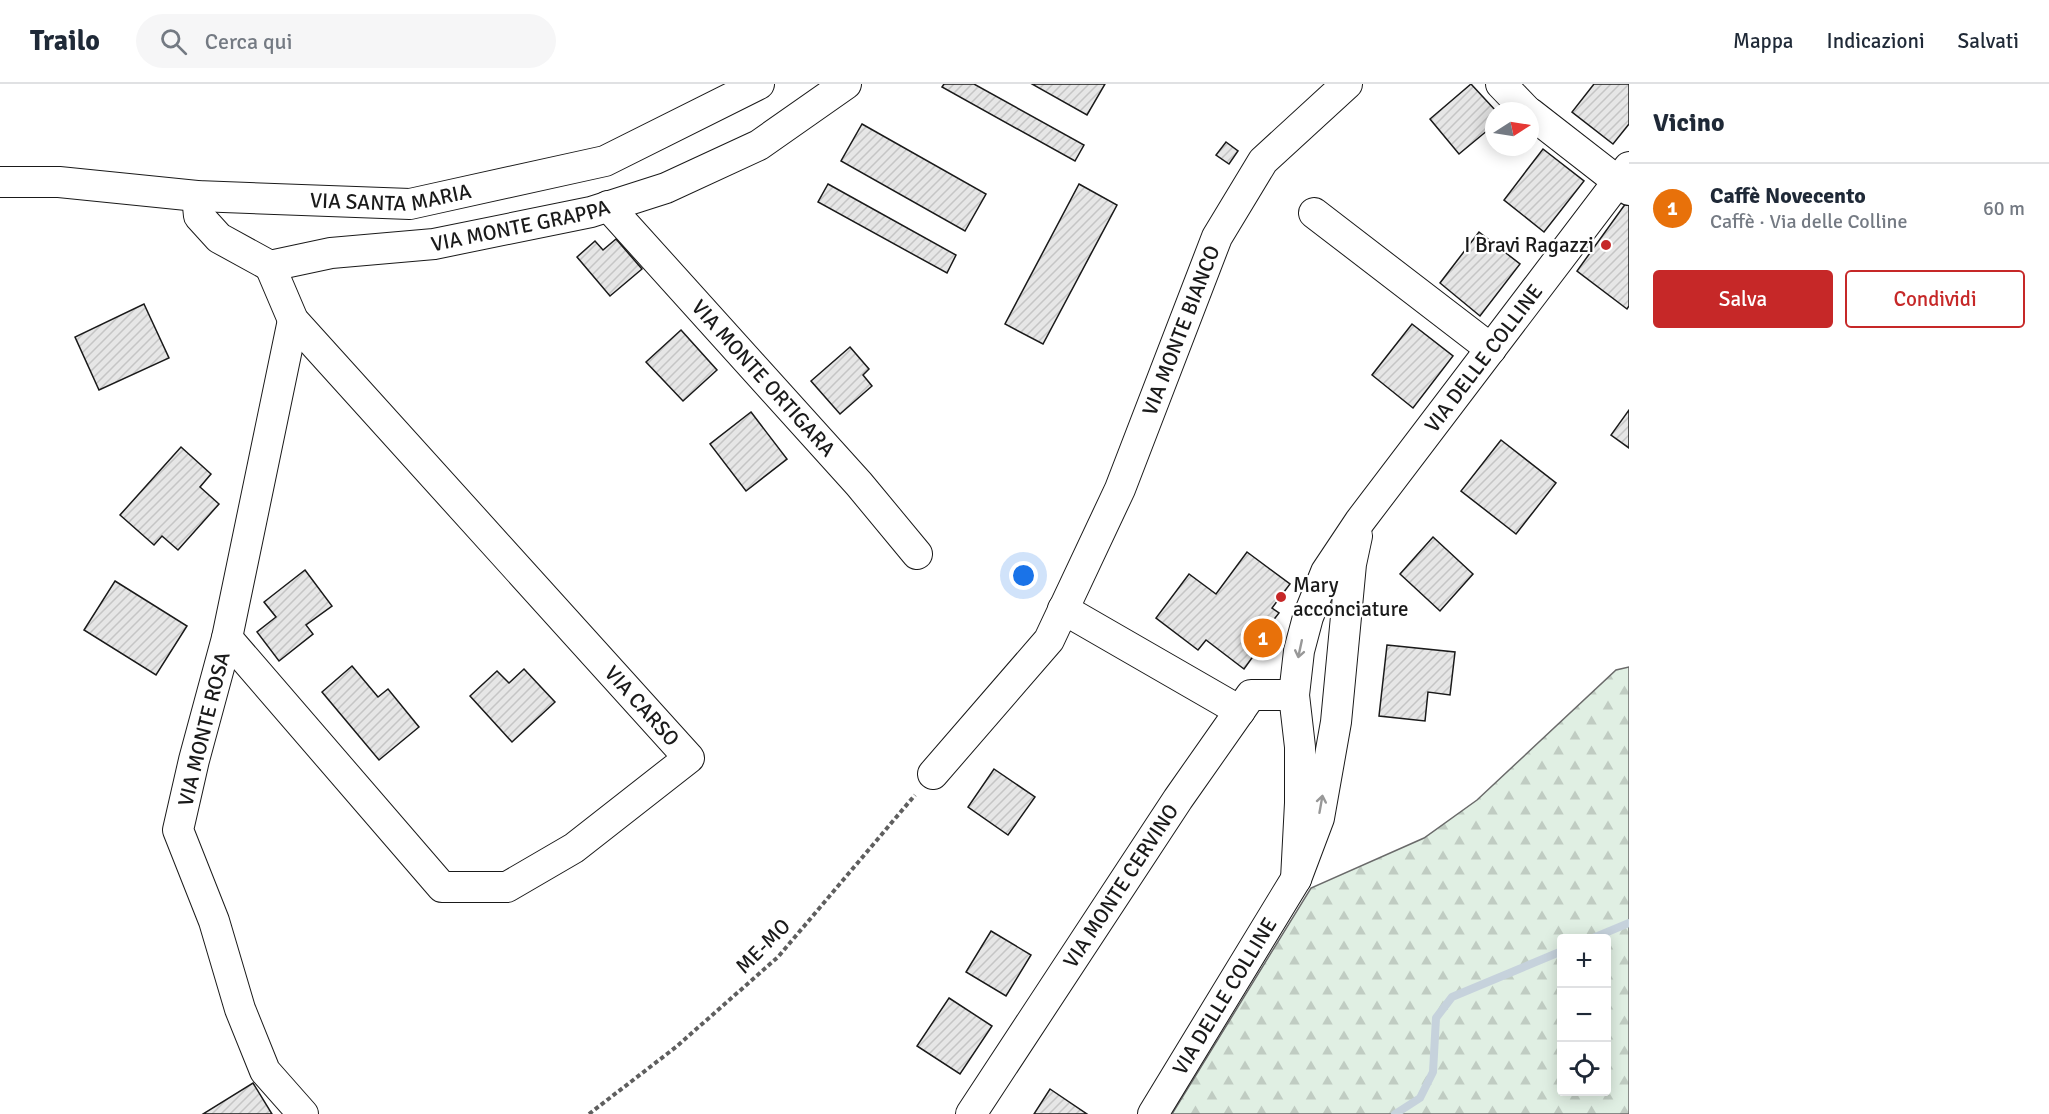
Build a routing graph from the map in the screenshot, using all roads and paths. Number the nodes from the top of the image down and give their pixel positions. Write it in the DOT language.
graph roads {
  1 [pos="759,84"];
  2 [pos="846,84"];
  3 [pos="1347,84"];
  4 [pos="1501,84"];
  5 [pos="1519,102"];
  6 [pos="1539,119"];
  7 [pos="1625,180"];
  8 [pos="0,182"];
  9 [pos="197,196"];
  10 [pos="608,206"];
  11 [pos="1314,213"];
  12 [pos="270,266"];
  13 [pos="293,320"];
  14 [pos="1491,349"];
  15 [pos="1360,521"];
  16 [pos="917,554"];
  17 [pos="1063,609"];
  18 [pos="227,638"];
  19 [pos="1294,695"];
  20 [pos="1240,711"];
  21 [pos="933,774"];
  22 [pos="1296,879"];
  23 [pos="303,1114"];
  24 [pos="589,1114"];
  25 [pos="971,1114"];
  26 [pos="1153,1114"];
  1 -- 9 [label="street, VIA SANTA MARIA"];
  2 -- 10 [label="street, VIA MONTE GRAPPA"];
  3 -- 17 [label="street, VIA MONTE BIANCO"];
  4 -- 5 [label="street"];
  6 -- 7 [label="street"];
  7 -- 14 [label="street, VIA DELLE COLLINE"];
  8 -- 9 [label="street, VIA SANTA MARIA"];
  9 -- 12 [label="street"];
  10 -- 12 [label="street, VIA MONTE GRAPPA"];
  10 -- 16 [label="street, VIA MONTE ORTIGARA"];
  11 -- 14 [label="street"];
  12 -- 13 [label="street, VIA CARSO"];
  13 -- 18 [label="street, VIA MONTE ROSA"];
  13 -- 18 [label="street, VIA CARSO"];
  14 -- 15 [label="street, VIA DELLE COLLINE"];
  15 -- 19 [label="street, VIA DELLE COLLINE, one-way"];
  22 -- 15 [label="street, VIA DELLE COLLINE, one-way"];
  17 -- 20 [label="street"];
  17 -- 21 [label="street, VIA MONTE BIANCO"];
  18 -- 23 [label="street, VIA MONTE ROSA"];
  19 -- 20 [label="street, VIA MONTE CERVINO"];
  19 -- 22 [label="street, VIA DELLE COLLINE"];
  20 -- 25 [label="street, VIA MONTE CERVINO"];
  21 -- 24 [label="path, ME-MO"];
  22 -- 26 [label="street, VIA DELLE COLLINE"];
}
